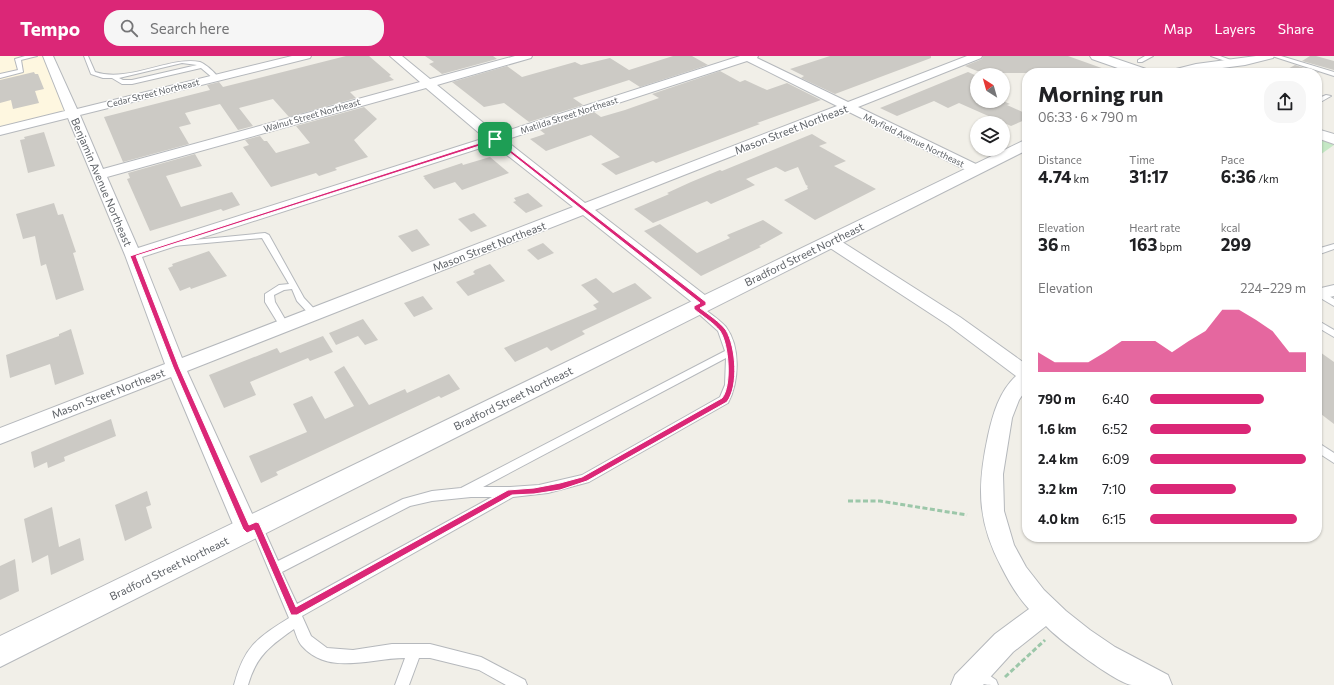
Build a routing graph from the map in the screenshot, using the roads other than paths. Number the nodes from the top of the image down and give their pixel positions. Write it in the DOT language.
graph roads {
  1 [pos="34,56"];
  2 [pos="48,56"];
  3 [pos="306,56"];
  4 [pos="394,56"];
  5 [pos="527,56"];
  6 [pos="977,56"];
  7 [pos="1096,56"];
  8 [pos="1150,56"];
  9 [pos="1214,56"];
  10 [pos="1269,56"];
  11 [pos="1275,56"];
  12 [pos="749,57"];
  13 [pos="18,58"];
  14 [pos="86,58"];
  15 [pos="1236,63"];
  16 [pos="202,66"];
  17 [pos="1142,67"];
  18 [pos="1187,68"];
  19 [pos="1314,68"];
  20 [pos="1322,70"];
  21 [pos="1334,74"];
  22 [pos="0,76"];
  23 [pos="114,77"];
  24 [pos="216,78"];
  25 [pos="427,84"];
  26 [pos="1328,96"];
  27 [pos="1322,99"];
  28 [pos="847,107"];
  29 [pos="72,113"];
  30 [pos="0,130"];
  31 [pos="1322,135"];
  32 [pos="495,139"];
  33 [pos="1334,139"];
  34 [pos="1022,146"];
  35 [pos="975,170"];
  36 [pos="98,175"];
  37 [pos="584,209"];
  38 [pos="830,241"];
  39 [pos="167,245"];
  40 [pos="1334,246"];
  41 [pos="1322,250"];
  42 [pos="133,256"];
  43 [pos="294,286"];
  44 [pos="700,305"];
  45 [pos="314,314"];
  46 [pos="284,326"];
  47 [pos="1322,326"];
  48 [pos="1334,334"];
  49 [pos="730,352"];
  50 [pos="176,367"];
  51 [pos="1022,372"];
  52 [pos="1022,381"];
  53 [pos="0,436"];
  54 [pos="1322,450"];
  55 [pos="1334,459"];
  56 [pos="511,492"];
  57 [pos="462,493"];
  58 [pos="251,527"];
  59 [pos="275,569"];
  60 [pos="1047,610"];
  61 [pos="295,616"];
  62 [pos="414,651"];
  63 [pos="0,652"];
  64 [pos="984,681"];
  65 [pos="241,685"];
  66 [pos="402,685"];
  67 [pos="520,685"];
  68 [pos="1158,685"];
  1 -- 13 [label="lane"];
  2 -- 29 [label="street, Benjamin Avenue Northeast"];
  3 -- 24 [label="street, Cedar Street Northeast"];
  4 -- 25 [label="street"];
  5 -- 25 [label="street, Walnut Street Northeast"];
  6 -- 28 [label="street, Mason Street Northeast"];
  7 -- 17 [label="street"];
  8 -- 17 [label="lane"];
  9 -- 15 [label="lane"];
  10 -- 15 [label="street"];
  11 -- 19 [label="lane"];
  12 -- 28 [label="street, Mayfield Avenue Northeast"];
  12 -- 32 [label="street, Matilda Street Northeast"];
  13 -- 22 [label="lane"];
  14 -- 23 [label="lane"];
  15 -- 18 [label="street"];
  16 -- 23 [label="lane"];
  16 -- 23 [label="lane"];
  16 -- 24 [label="lane"];
  20 -- 21 [label="lane"];
  24 -- 29 [label="street, Cedar Street Northeast"];
  25 -- 32 [label="street"];
  25 -- 36 [label="street, Walnut Street Northeast"];
  26 -- 27 [label="lane"];
  28 -- 35 [label="street, Mayfield Avenue Northeast"];
  28 -- 37 [label="street, Mason Street Northeast"];
  29 -- 30 [label="street, Cedar Street Northeast"];
  29 -- 36 [label="street, Benjamin Avenue Northeast"];
  31 -- 33 [label="street"];
  32 -- 37 [label="street"];
  32 -- 39 [label="street, Matilda Street Northeast"];
  34 -- 35 [label="street, Bradford Street Northeast"];
  35 -- 38 [label="street, Bradford Street Northeast"];
  36 -- 42 [label="street, Benjamin Avenue Northeast"];
  37 -- 44 [label="street"];
  37 -- 45 [label="street, Mason Street Northeast"];
  38 -- 44 [label="street, Bradford Street Northeast"];
  38 -- 51 [label="street"];
  39 -- 42 [label="street, Matilda Street Northeast"];
  39 -- 43 [label="lane"];
  40 -- 41 [label="lane"];
  42 -- 50 [label="street, Benjamin Avenue Northeast"];
  43 -- 45 [label="lane"];
  43 -- 46 [label="lane"];
  44 -- 49 [label="lane"];
  44 -- 58 [label="street, Bradford Street Northeast"];
  45 -- 46 [label="street, Mason Street Northeast"];
  46 -- 50 [label="street, Mason Street Northeast"];
  47 -- 48 [label="lane"];
  49 -- 56 [label="lane"];
  49 -- 57 [label="lane"];
  50 -- 53 [label="street, Mason Street Northeast"];
  50 -- 58 [label="street, Benjamin Avenue Northeast"];
  52 -- 60 [label="street"];
  54 -- 55 [label="lane"];
  56 -- 57 [label="lane"];
  56 -- 61 [label="lane"];
  57 -- 59 [label="lane"];
  58 -- 59 [label="lane"];
  58 -- 63 [label="street, Bradford Street Northeast"];
  59 -- 61 [label="lane"];
  60 -- 64 [label="street"];
  60 -- 68 [label="street"];
  61 -- 62 [label="lane"];
  61 -- 65 [label="lane"];
  62 -- 66 [label="lane"];
  62 -- 67 [label="lane"];
}
